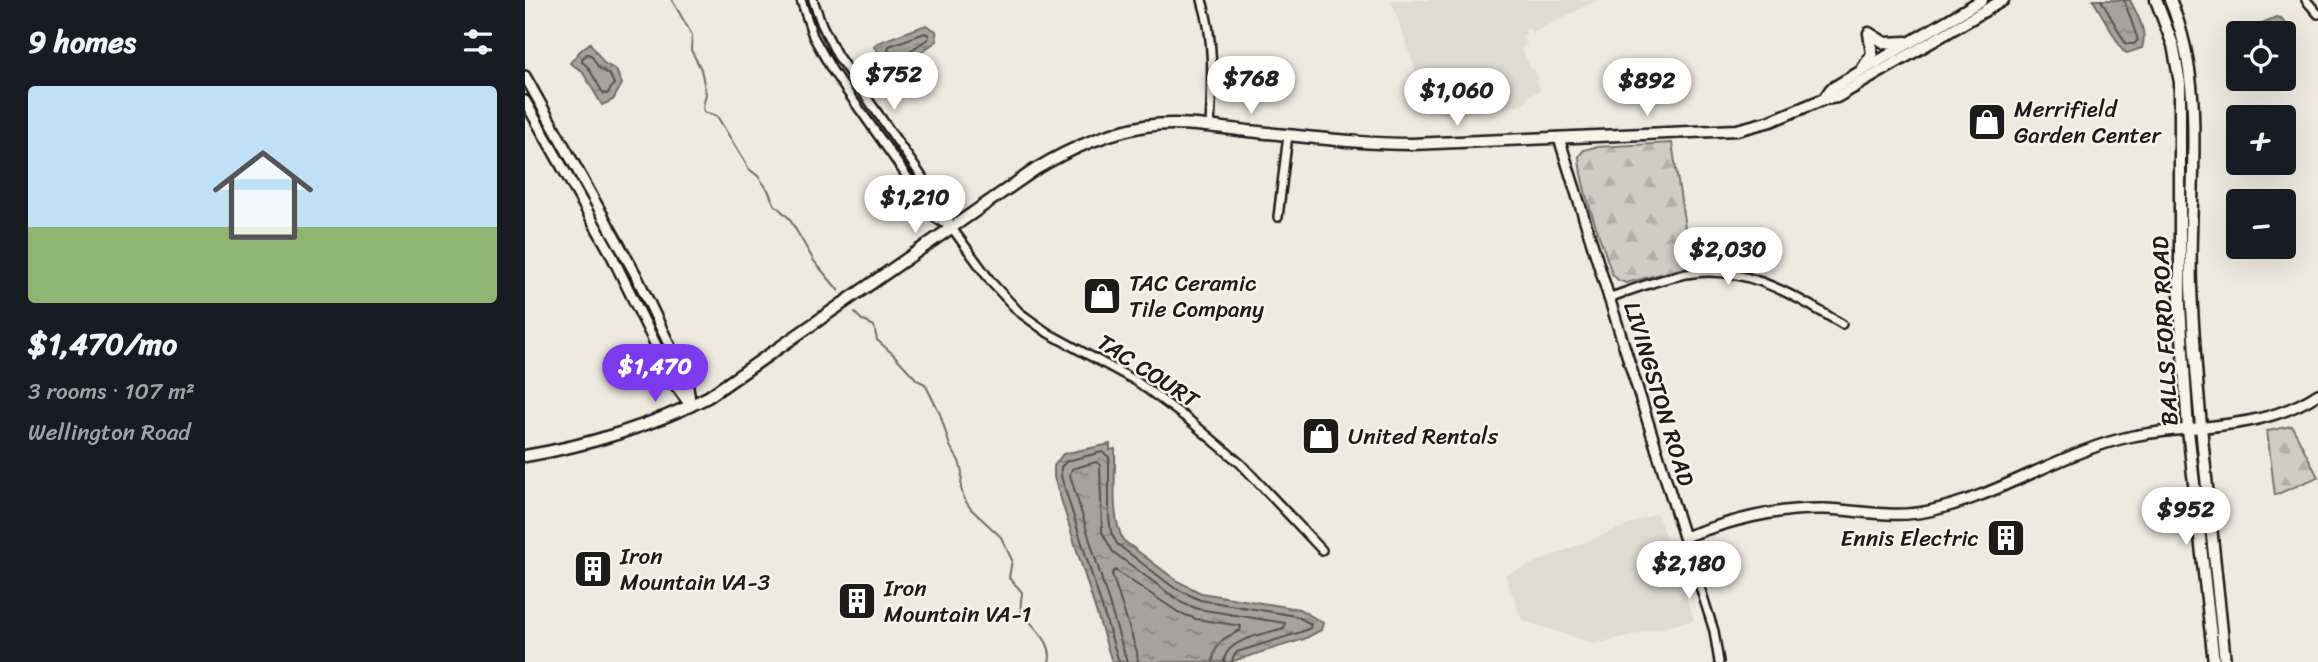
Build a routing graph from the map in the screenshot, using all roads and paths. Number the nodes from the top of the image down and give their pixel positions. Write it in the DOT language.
graph roads {
  1 [pos="800,0"];
  2 [pos="813,0"];
  3 [pos="1202,0"];
  4 [pos="1982,0"];
  5 [pos="2003,0"];
  6 [pos="2156,0"];
  7 [pos="2170,0"];
  8 [pos="2306,0"];
  9 [pos="2318,14"];
  10 [pos="1914,40"];
  11 [pos="1860,72"];
  12 [pos="525,76"];
  13 [pos="1824,99"];
  14 [pos="525,101"];
  15 [pos="1210,127"];
  16 [pos="1288,135"];
  17 [pos="1559,138"];
  18 [pos="2180,182"];
  19 [pos="587,184"];
  20 [pos="576,190"];
  21 [pos="2192,205"];
  22 [pos="1278,217"];
  23 [pos="952,228"];
  24 [pos="1608,298"];
  25 [pos="1842,324"];
  26 [pos="2318,394"];
  27 [pos="691,406"];
  28 [pos="2202,429"];
  29 [pos="2188,430"];
  30 [pos="525,456"];
  31 [pos="1683,537"];
  32 [pos="1322,550"];
  33 [pos="1719,662"];
  34 [pos="2214,662"];
  35 [pos="2225,662"];
  1 -- 23 [label="street"];
  2 -- 23 [label="street"];
  3 -- 15 [label="street"];
  4 -- 10 [label="main road"];
  5 -- 13 [label="main road"];
  6 -- 18 [label="main road, BALLS FORD ROAD"];
  7 -- 21 [label="main road, BALLS FORD ROAD"];
  8 -- 9 [label="street"];
  10 -- 11 [label="main road"];
  10 -- 11 [label="main road"];
  11 -- 13 [label="main road"];
  12 -- 19 [label="street"];
  13 -- 17 [label="main road"];
  14 -- 20 [label="street"];
  15 -- 16 [label="main road"];
  15 -- 23 [label="main road"];
  16 -- 17 [label="main road"];
  16 -- 22 [label="street"];
  17 -- 24 [label="street, LIVINGSTON ROAD"];
  18 -- 21 [label="main road"];
  18 -- 29 [label="main road, BALLS FORD ROAD"];
  19 -- 20 [label="street"];
  19 -- 27 [label="street"];
  20 -- 27 [label="street"];
  21 -- 28 [label="main road, BALLS FORD ROAD"];
  23 -- 27 [label="main road"];
  23 -- 32 [label="street, TAC COURT"];
  24 -- 25 [label="street"];
  24 -- 31 [label="street, LIVINGSTON ROAD"];
  26 -- 28 [label="street"];
  27 -- 30 [label="main road"];
  28 -- 29 [label="street"];
  28 -- 35 [label="main road, BALLS FORD ROAD"];
  29 -- 31 [label="street"];
  29 -- 34 [label="main road, BALLS FORD ROAD"];
  31 -- 33 [label="street, LIVINGSTON ROAD"];
}
